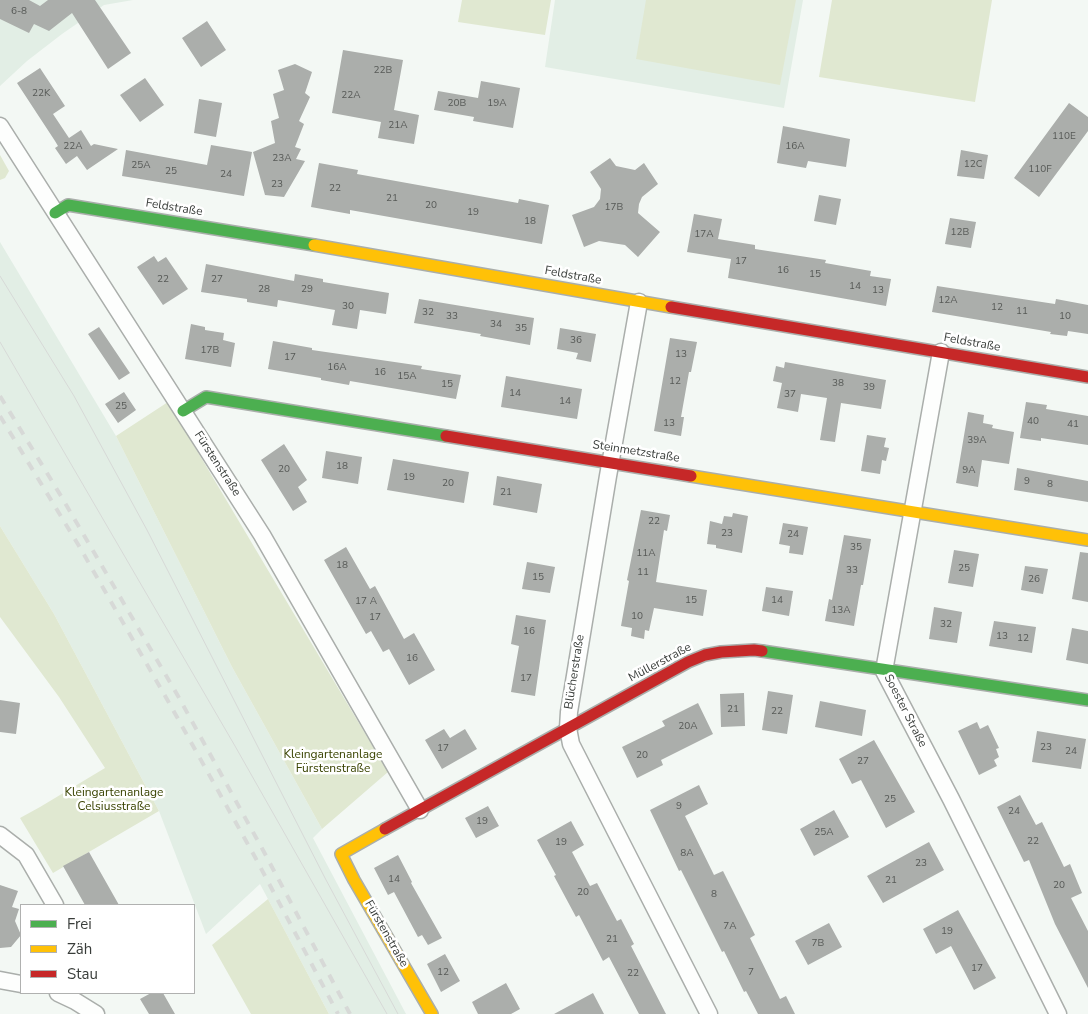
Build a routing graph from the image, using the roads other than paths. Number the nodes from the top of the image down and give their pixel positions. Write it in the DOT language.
graph roads {
  1 [pos="0,126"];
  2 [pos="55,213"];
  3 [pos="639,302"];
  4 [pos="941,352"];
  5 [pos="1088,377"];
  6 [pos="183,411"];
  7 [pos="610,462"];
  8 [pos="913,511"];
  9 [pos="1088,540"];
  10 [pos="884,671"];
  11 [pos="1088,700"];
  12 [pos="568,728"];
  13 [pos="420,810"];
  14 [pos="0,834"];
  15 [pos="341,854"];
  16 [pos="54,904"];
  17 [pos="0,980"];
  18 [pos="20,984"];
  19 [pos="63,994"];
  20 [pos="77,997"];
  21 [pos="96,1014"];
  22 [pos="432,1014"];
  23 [pos="709,1014"];
  24 [pos="1058,1014"];
  1 -- 2 [label="street, Fürstenstraße"];
  2 -- 3 [label="street, Feldstraße"];
  2 -- 6 [label="street, Fürstenstraße"];
  3 -- 4 [label="street, Feldstraße"];
  3 -- 7 [label="street, Blücherstraße"];
  4 -- 5 [label="street, Feldstraße"];
  4 -- 8 [label="street, Soester Straße"];
  6 -- 7 [label="street, Steinmetzstraße"];
  6 -- 13 [label="street, Fürstenstraße"];
  7 -- 8 [label="street, Steinmetzstraße"];
  7 -- 12 [label="street, Blücherstraße"];
  8 -- 9 [label="street, Steinmetzstraße"];
  8 -- 10 [label="street, Soester Straße"];
  10 -- 11 [label="street, Müllerstraße"];
  10 -- 12 [label="street, Müllerstraße"];
  10 -- 24 [label="street, Soester Straße"];
  12 -- 13 [label="street, Müllerstraße"];
  12 -- 23 [label="street, Blücherstraße"];
  13 -- 15 [label="street, Müllerstraße"];
  14 -- 16 [label="street"];
  15 -- 22 [label="street, Fürstenstraße"];
  17 -- 18 [label="street"];
  19 -- 20 [label="street"];
  20 -- 21 [label="street"];
}
